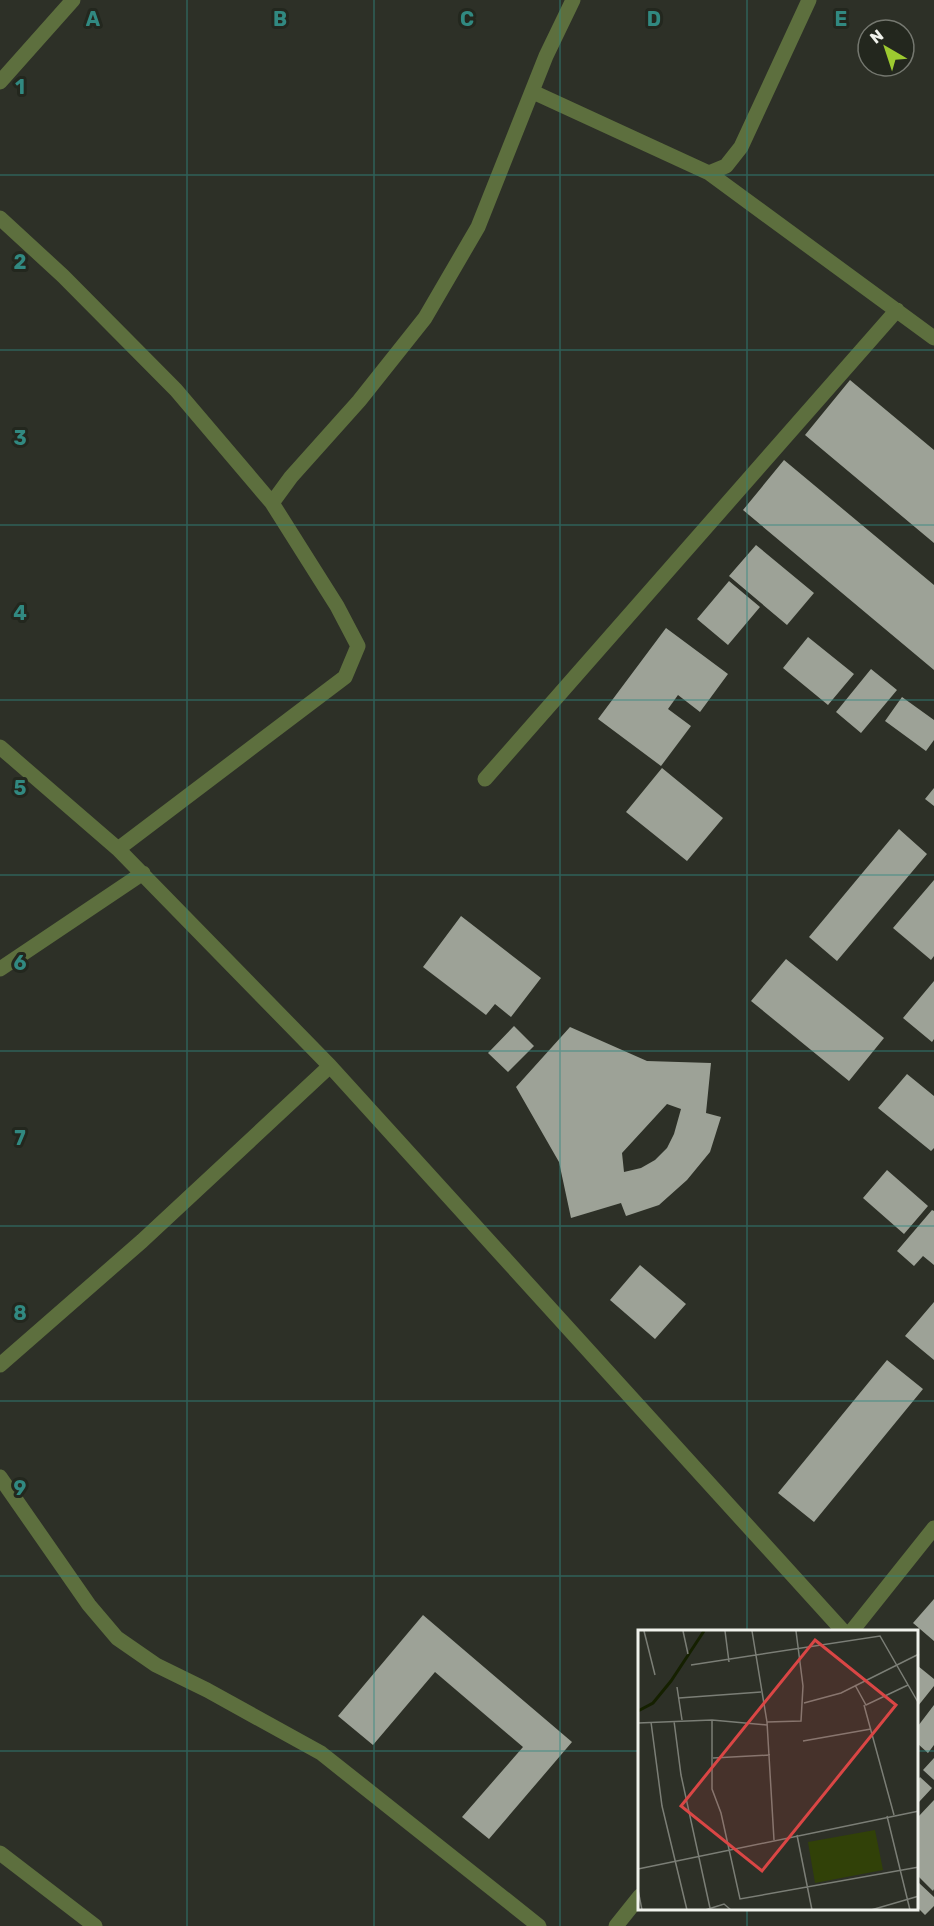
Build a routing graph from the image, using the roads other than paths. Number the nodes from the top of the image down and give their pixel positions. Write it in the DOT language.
graph roads {
  1 [pos="73,0"];
  2 [pos="573,0"];
  3 [pos="809,0"];
  4 [pos="0,82"];
  5 [pos="533,92"];
  6 [pos="709,173"];
  7 [pos="0,218"];
  8 [pos="897,310"];
  9 [pos="934,338"];
  10 [pos="272,503"];
  11 [pos="0,747"];
  12 [pos="485,779"];
  13 [pos="118,849"];
  14 [pos="142,873"];
  15 [pos="0,969"];
  16 [pos="330,1066"];
  17 [pos="0,1365"];
  18 [pos="0,1477"];
  19 [pos="934,1528"];
  20 [pos="842,1630"];
  21 [pos="853,1630"];
  22 [pos="0,1853"];
  23 [pos="638,1898"];
  24 [pos="95,1926"];
  25 [pos="539,1926"];
  26 [pos="616,1926"];
  1 -- 4 [label="street"];
  2 -- 5 [label="street"];
  3 -- 6 [label="street"];
  5 -- 6 [label="street"];
  5 -- 10 [label="street"];
  6 -- 8 [label="street"];
  7 -- 10 [label="street"];
  8 -- 9 [label="street"];
  8 -- 12 [label="street"];
  10 -- 13 [label="street"];
  11 -- 13 [label="street"];
  13 -- 14 [label="street"];
  14 -- 15 [label="street"];
  14 -- 16 [label="street"];
  16 -- 17 [label="street"];
  16 -- 20 [label="street"];
  18 -- 25 [label="street"];
  19 -- 21 [label="street"];
  22 -- 24 [label="street"];
  23 -- 26 [label="street"];
}
